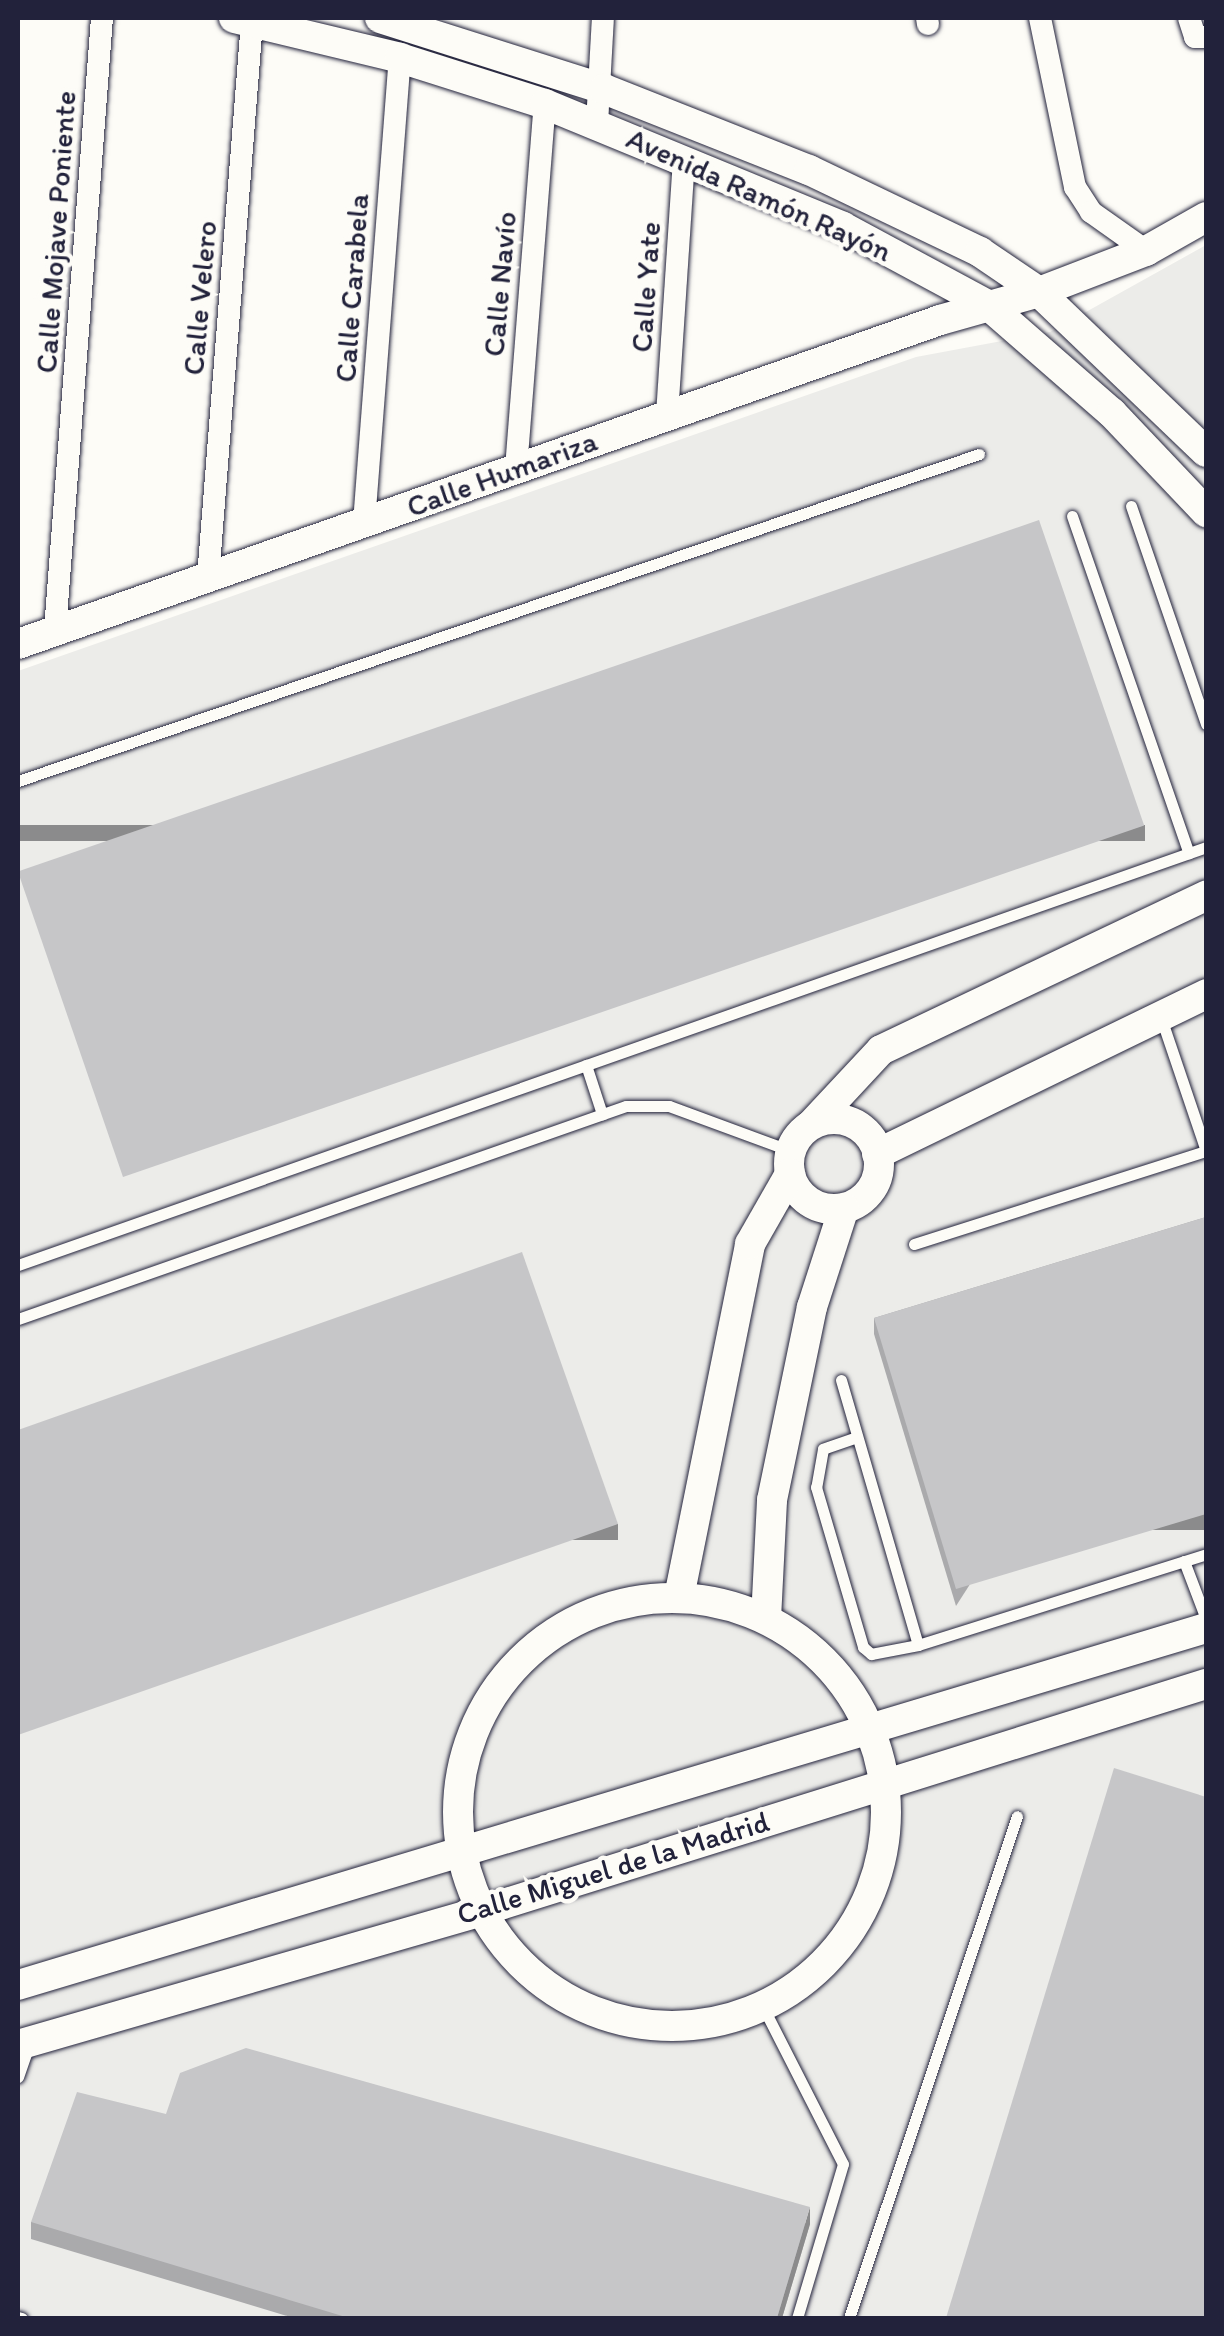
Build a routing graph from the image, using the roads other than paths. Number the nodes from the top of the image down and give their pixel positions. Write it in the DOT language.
graph roads {
  1 [pos="102,18"];
  2 [pos="380,18"];
  3 [pos="603,18"];
  4 [pos="1040,18"];
  5 [pos="243,20"];
  6 [pos="400,58"];
  7 [pos="604,89"];
  8 [pos="545,104"];
  9 [pos="597,124"];
  10 [pos="684,162"];
  11 [pos="1206,217"];
  12 [pos="1146,251"];
  13 [pos="1039,292"];
  14 [pos="988,305"];
  15 [pos="668,415"];
  16 [pos="1206,452"];
  17 [pos="980,454"];
  18 [pos="516,469"];
  19 [pos="1131,506"];
  20 [pos="1206,512"];
  21 [pos="1072,516"];
  22 [pos="364,523"];
  23 [pos="208,578"];
  24 [pos="55,630"];
  25 [pos="18,644"];
  26 [pos="1206,724"];
  27 [pos="18,781"];
  28 [pos="1206,848"];
  29 [pos="1189,854"];
  30 [pos="1206,896"];
  31 [pos="1206,994"];
  32 [pos="1160,1017"];
  33 [pos="586,1065"];
  34 [pos="602,1114"];
  35 [pos="812,1124"];
  36 [pos="1206,1151"];
  37 [pos="878,1154"];
  38 [pos="790,1162"];
  39 [pos="844,1208"];
  40 [pos="914,1244"];
  41 [pos="18,1265"];
  42 [pos="18,1319"];
  43 [pos="841,1380"];
  44 [pos="858,1438"];
  45 [pos="1206,1554"];
  46 [pos="1184,1561"];
  47 [pos="679,1597"];
  48 [pos="766,1619"];
  49 [pos="1206,1619"];
  50 [pos="1206,1628"];
  51 [pos="918,1645"];
  52 [pos="1206,1684"];
  53 [pos="870,1731"];
  54 [pos="884,1783"];
  55 [pos="1017,1816"];
  56 [pos="461,1854"];
  57 [pos="481,1911"];
  58 [pos="18,1985"];
  59 [pos="762,2008"];
  60 [pos="24,2044"];
  61 [pos="18,2077"];
  62 [pos="798,2318"];
  63 [pos="849,2318"];
  1 -- 24 [label="street, Calle Mojave Poniente"];
  2 -- 7 [label="main road, Avenida Ramón Rayón"];
  3 -- 7 [label="street"];
  4 -- 12 [label="street"];
  5 -- 6 [label="main road, Avenida Ramón Rayón"];
  5 -- 23 [label="street, Calle Velero"];
  6 -- 8 [label="main road, Avenida Ramón Rayón"];
  6 -- 22 [label="street, Calle Carabela"];
  7 -- 9 [label="street"];
  7 -- 13 [label="main road, Avenida Ramón Rayón"];
  8 -- 9 [label="main road, Avenida Ramón Rayón"];
  8 -- 18 [label="street, Calle Navío"];
  9 -- 10 [label="main road, Avenida Ramón Rayón"];
  10 -- 14 [label="main road, Avenida Ramón Rayón"];
  10 -- 15 [label="street, Calle Yate"];
  11 -- 12 [label="main road, Calle Humariza"];
  12 -- 13 [label="main road, Calle Humariza"];
  13 -- 14 [label="main road, Calle Humariza"];
  13 -- 16 [label="main road, Avenida Ramón Rayón"];
  14 -- 15 [label="main road, Calle Humariza"];
  14 -- 20 [label="main road, Avenida Ramón Rayón"];
  15 -- 18 [label="main road, Calle Humariza"];
  17 -- 27 [label="lane"];
  18 -- 22 [label="main road, Calle Humariza"];
  19 -- 26 [label="lane"];
  21 -- 29 [label="lane"];
  22 -- 23 [label="main road, Calle Humariza"];
  23 -- 24 [label="main road, Calle Humariza"];
  24 -- 25 [label="main road, Calle Humariza"];
  28 -- 29 [label="lane"];
  29 -- 33 [label="lane"];
  30 -- 35 [label="main road"];
  31 -- 32 [label="main road"];
  32 -- 36 [label="lane"];
  32 -- 37 [label="main road"];
  33 -- 34 [label="lane"];
  33 -- 41 [label="lane"];
  34 -- 38 [label="lane"];
  34 -- 42 [label="lane"];
  35 -- 37 [label="main road"];
  35 -- 38 [label="main road"];
  36 -- 40 [label="lane"];
  37 -- 39 [label="main road"];
  38 -- 39 [label="main road"];
  38 -- 47 [label="main road"];
  39 -- 48 [label="main road"];
  43 -- 44 [label="lane"];
  44 -- 51 [label="lane"];
  44 -- 51 [label="lane"];
  45 -- 46 [label="lane"];
  46 -- 49 [label="lane"];
  46 -- 51 [label="lane"];
  47 -- 48 [label="main road"];
  47 -- 56 [label="main road"];
  48 -- 53 [label="main road"];
  50 -- 53 [label="main road, Calle Miguel de la Madrid"];
  52 -- 54 [label="main road, Calle Miguel de la Madrid"];
  53 -- 54 [label="main road"];
  53 -- 56 [label="main road, Calle Miguel de la Madrid"];
  54 -- 57 [label="main road, Calle Miguel de la Madrid"];
  54 -- 59 [label="main road"];
  55 -- 63 [label="lane"];
  56 -- 57 [label="main road"];
  56 -- 58 [label="main road, Calle Miguel de la Madrid"];
  57 -- 59 [label="main road"];
  57 -- 60 [label="main road, Calle Miguel de la Madrid"];
  59 -- 62 [label="lane"];
  60 -- 61 [label="lane"];
}
